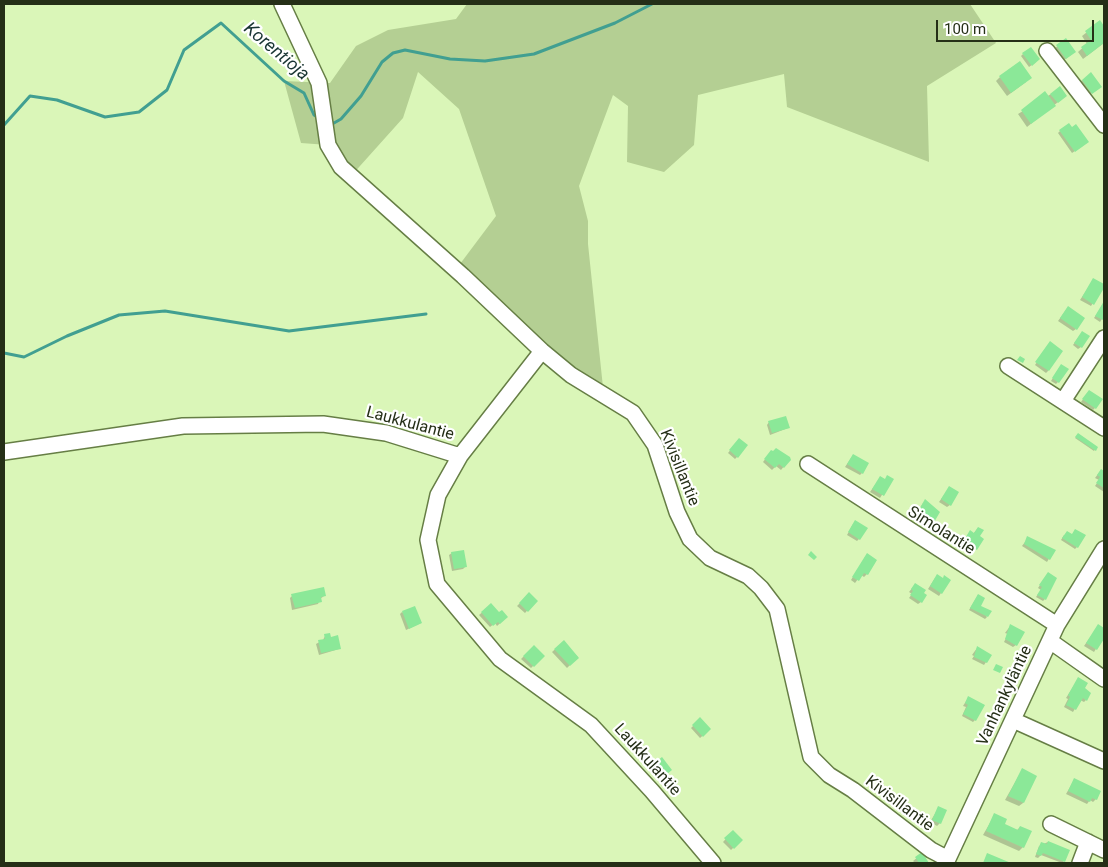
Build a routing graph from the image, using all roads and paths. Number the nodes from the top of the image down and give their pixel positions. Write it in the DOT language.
graph roads {
  1 [pos="282,4"];
  2 [pos="1047,52"];
  3 [pos="1104,125"];
  4 [pos="1104,338"];
  5 [pos="542,351"];
  6 [pos="1008,366"];
  7 [pos="1064,401"];
  8 [pos="1104,428"];
  9 [pos="4,452"];
  10 [pos="460,456"];
  11 [pos="808,464"];
  12 [pos="1104,549"];
  13 [pos="1058,625"];
  14 [pos="1050,641"];
  15 [pos="1104,679"];
  16 [pos="1013,720"];
  17 [pos="1104,761"];
  18 [pos="1051,824"];
  19 [pos="1088,842"];
  20 [pos="1104,850"];
  21 [pos="947,861"];
  22 [pos="713,863"];
  23 [pos="1080,863"];
  1 -- 5 [label="street, Kivisillantie"];
  2 -- 3 [label="street"];
  4 -- 7 [label="street"];
  5 -- 10 [label="street"];
  5 -- 21 [label="street, Kivisillantie"];
  6 -- 7 [label="street"];
  7 -- 8 [label="street"];
  9 -- 10 [label="street, Laukkulantie"];
  10 -- 22 [label="street, Laukkulantie"];
  11 -- 13 [label="street, Simolantie"];
  12 -- 13 [label="street, Vanhankyläntie"];
  13 -- 14 [label="street, Vanhankyläntie"];
  14 -- 15 [label="street"];
  14 -- 16 [label="street, Vanhankyläntie"];
  16 -- 17 [label="street"];
  16 -- 21 [label="street, Vanhankyläntie"];
  18 -- 19 [label="street"];
  19 -- 20 [label="street"];
  19 -- 23 [label="street"];
}
